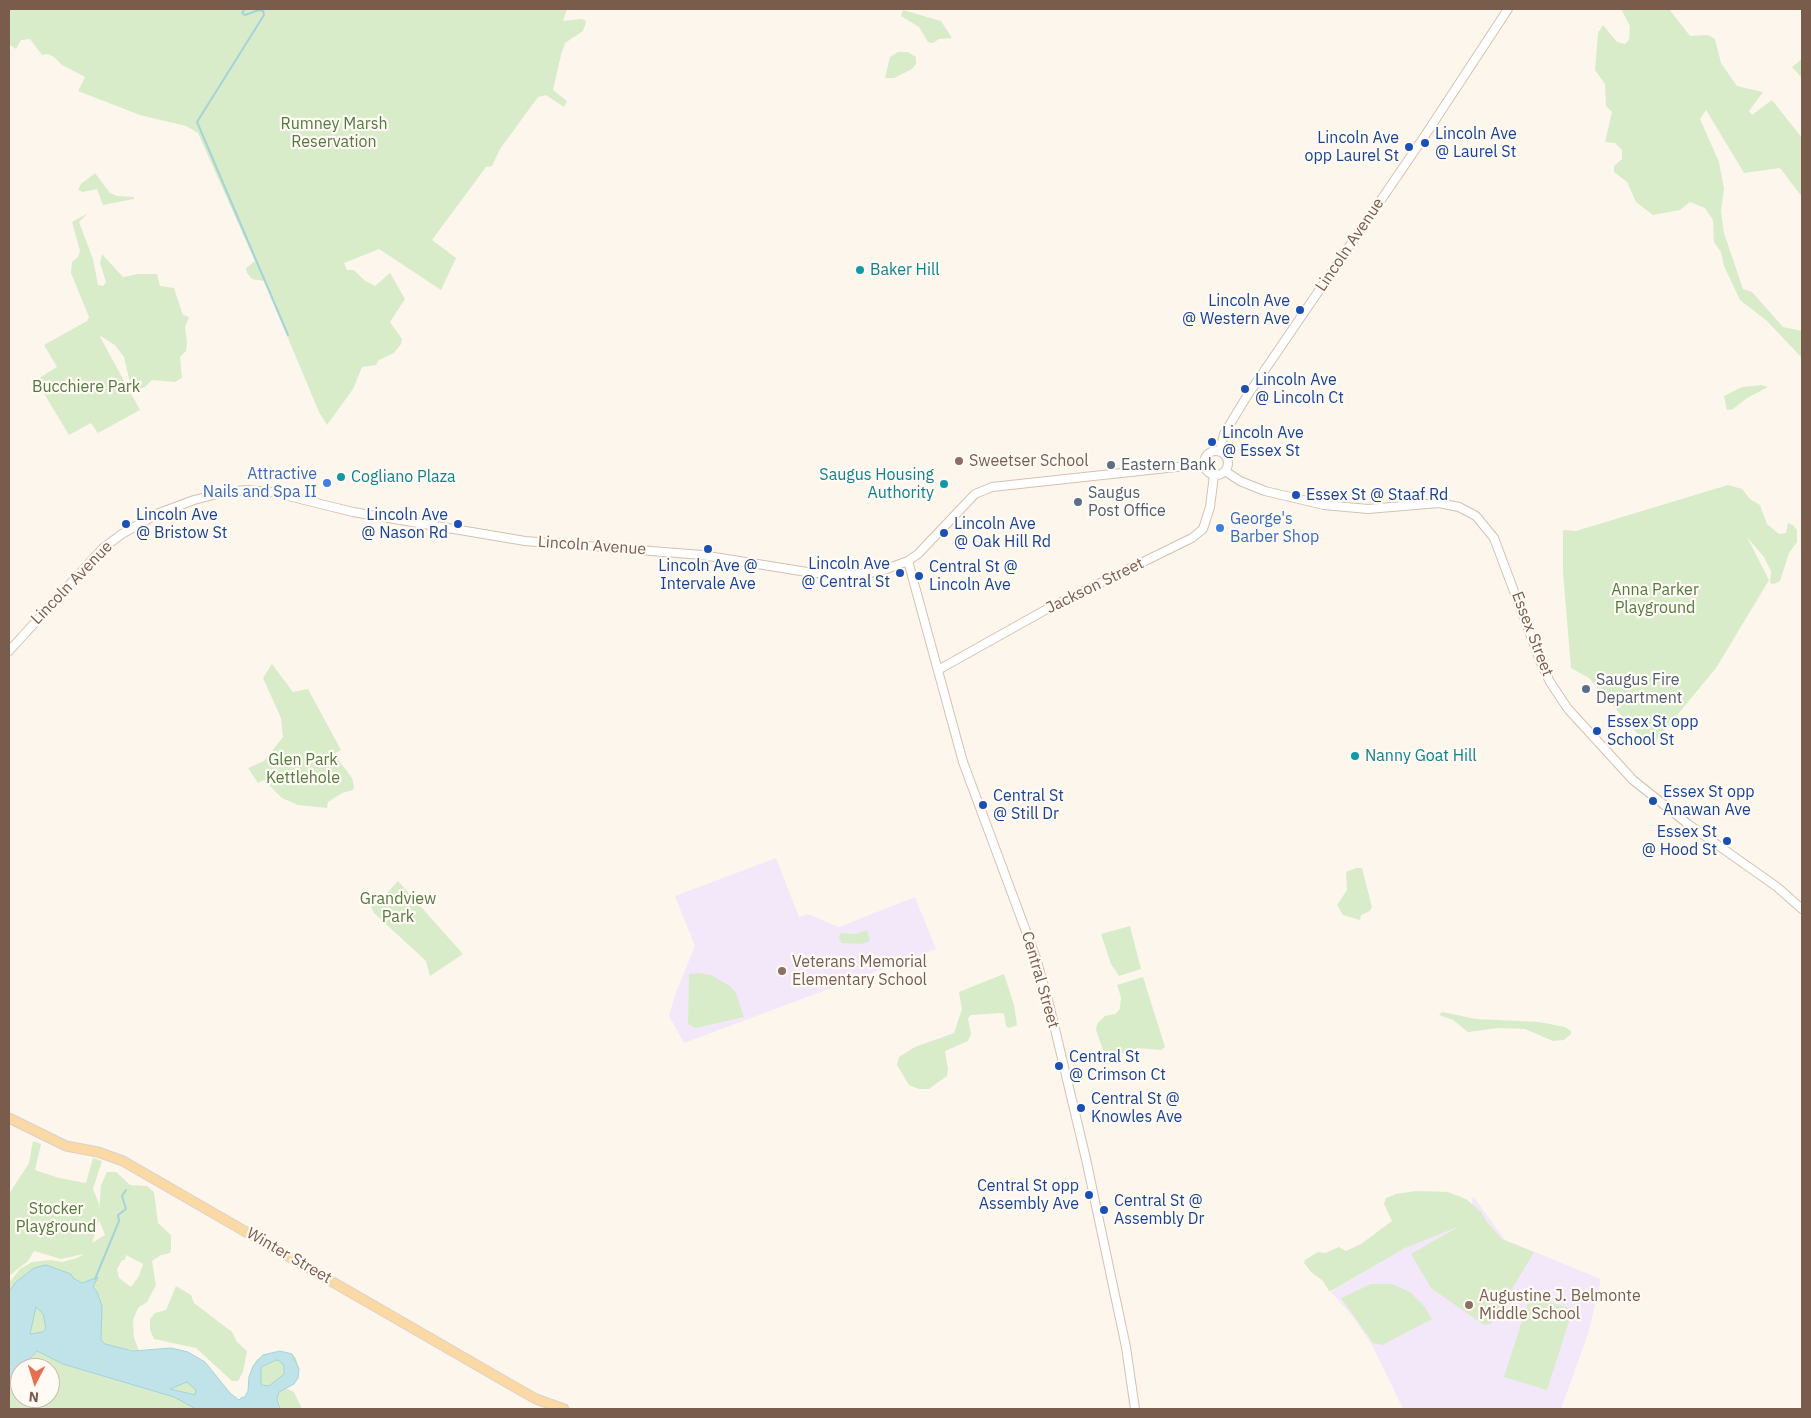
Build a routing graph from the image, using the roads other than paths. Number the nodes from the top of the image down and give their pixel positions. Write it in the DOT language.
graph roads {
  1 [pos="1508,9"];
  2 [pos="1220,451"];
  3 [pos="1204,464"];
  4 [pos="1225,471"];
  5 [pos="1214,475"];
  6 [pos="908,562"];
  7 [pos="9,650"];
  8 [pos="938,670"];
  9 [pos="1802,909"];
  10 [pos="9,1118"];
  11 [pos="564,1409"];
  12 [pos="1134,1409"];
  1 -- 2 [label="main road, Lincoln Avenue"];
  2 -- 3 [label="main road"];
  2 -- 4 [label="main road"];
  3 -- 5 [label="main road"];
  3 -- 6 [label="main road, Lincoln Avenue"];
  4 -- 5 [label="main road"];
  4 -- 9 [label="main road, Essex Street"];
  5 -- 8 [label="main road, Jackson Street"];
  6 -- 7 [label="main road, Lincoln Avenue"];
  6 -- 8 [label="main road, Central Street"];
  8 -- 12 [label="main road, Central Street"];
  10 -- 11 [label="main road, Winter Street"];
}
